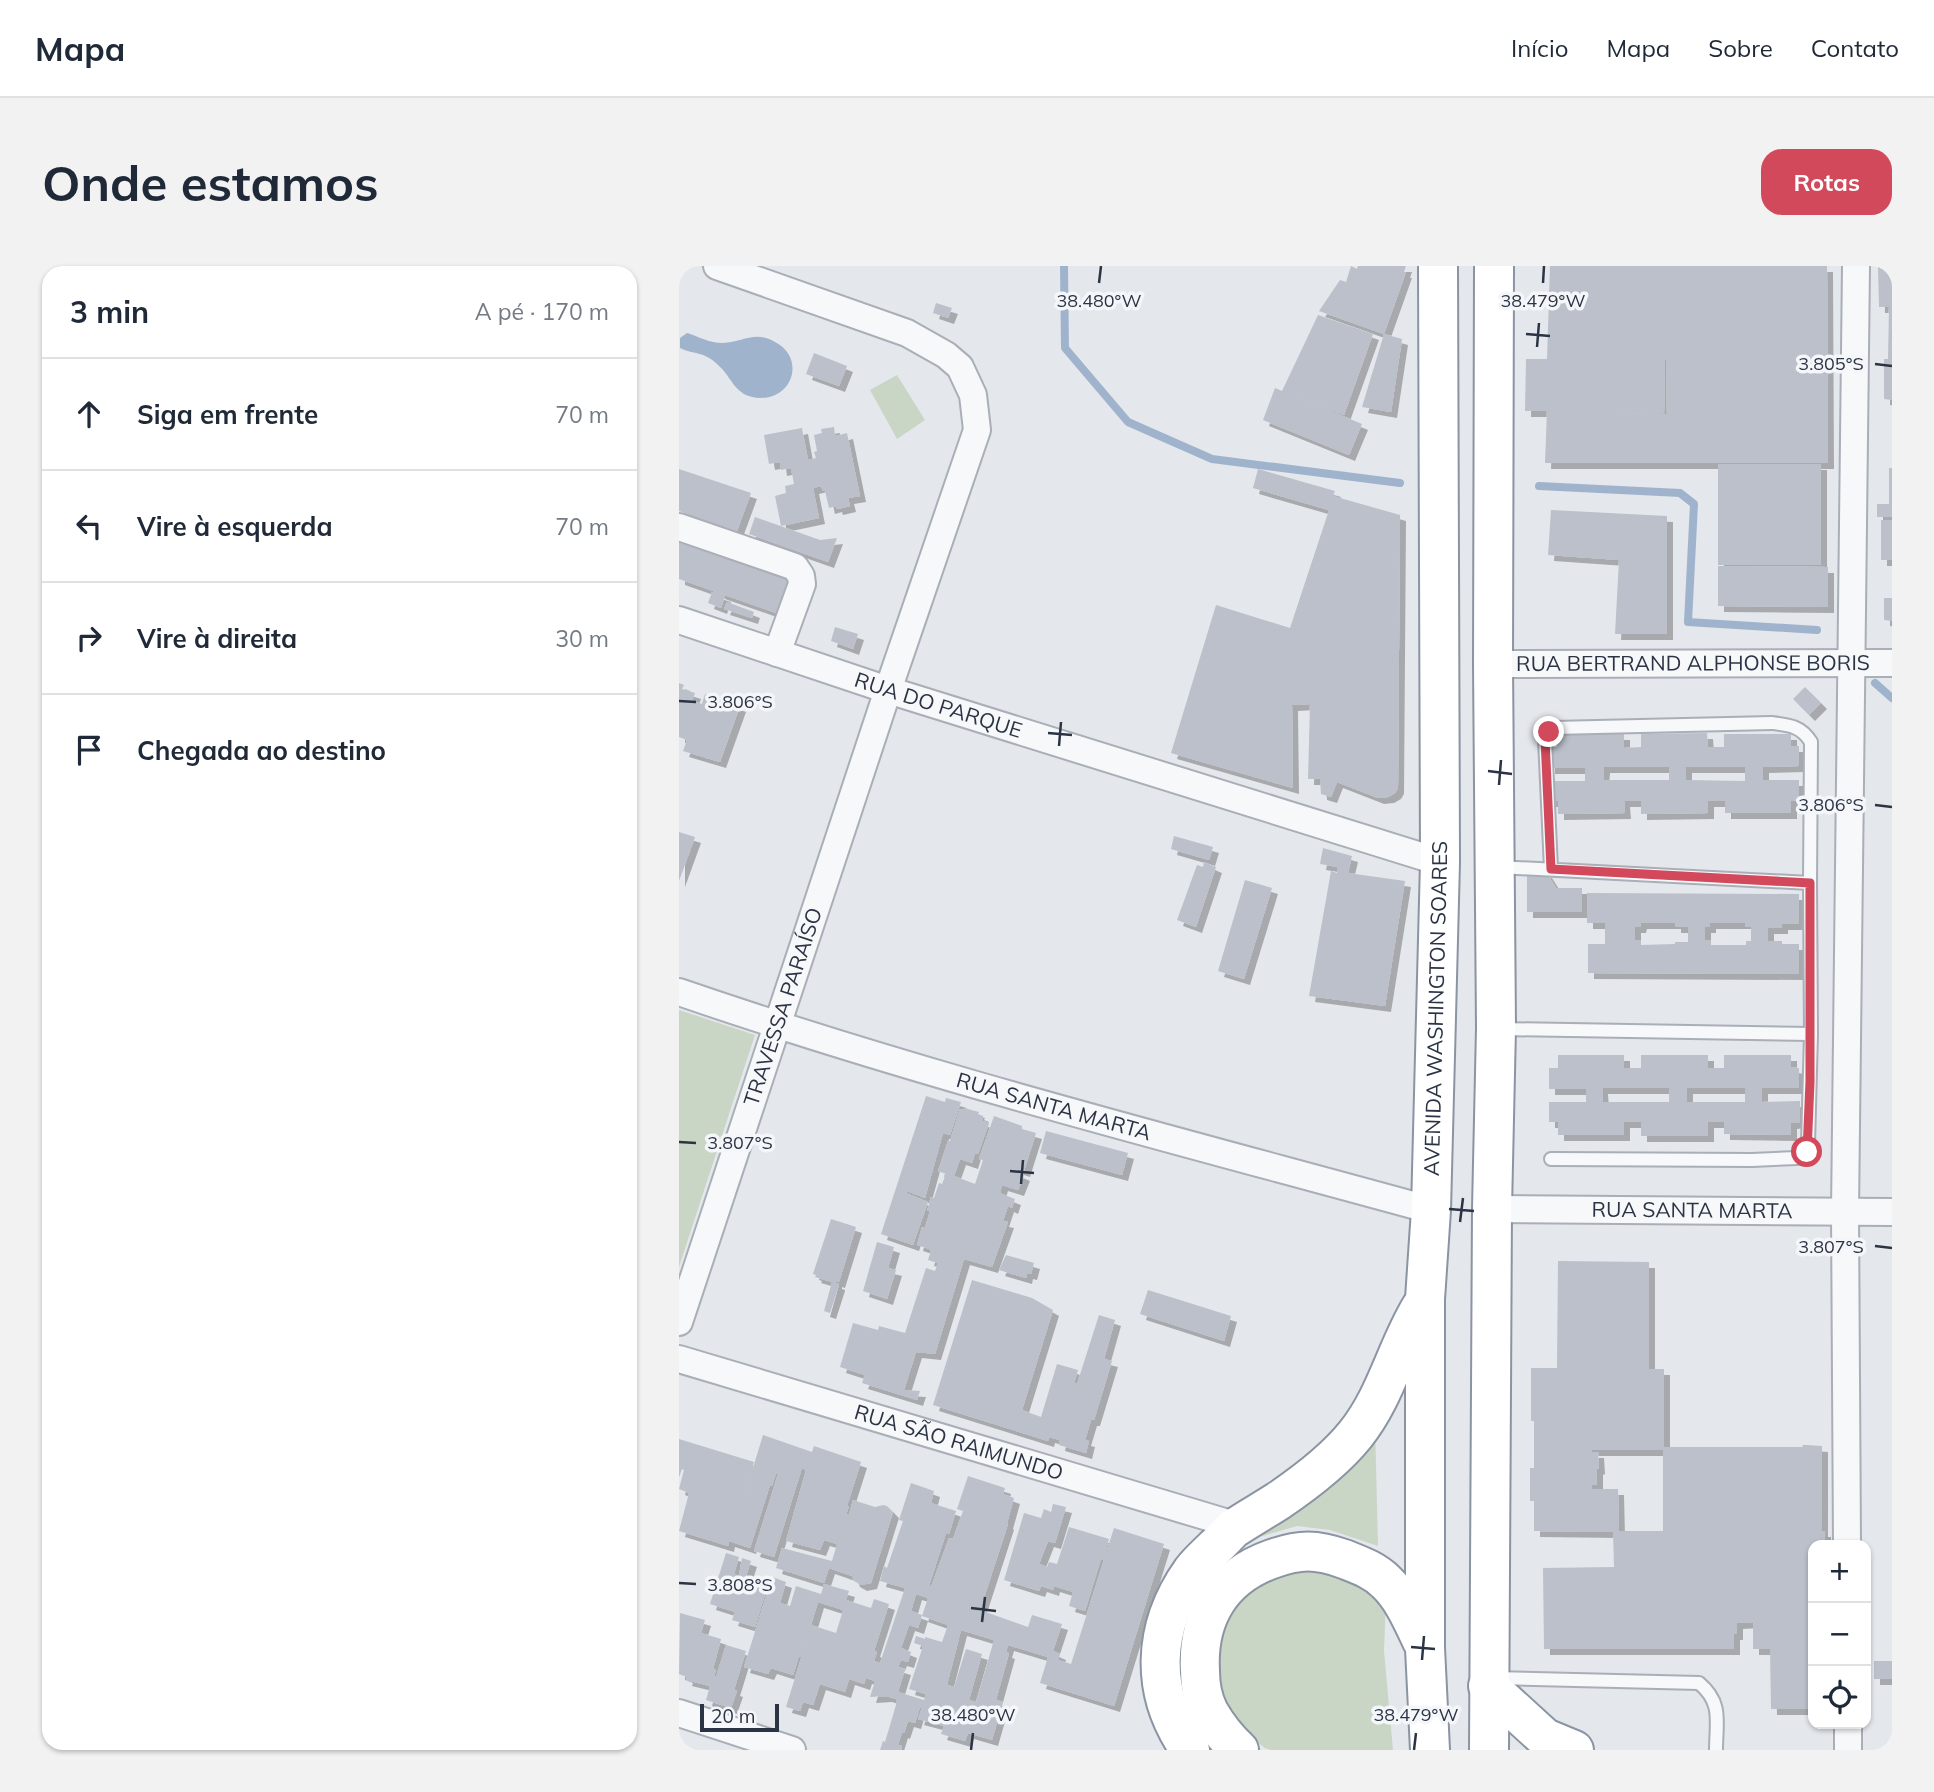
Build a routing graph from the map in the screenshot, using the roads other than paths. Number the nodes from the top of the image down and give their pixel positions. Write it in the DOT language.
graph roads {
  1 [pos="717,266"];
  2 [pos="1438,266"];
  3 [pos="1494,266"];
  4 [pos="1856,266"];
  5 [pos="679,527"];
  6 [pos="679,620"];
  7 [pos="777,653"];
  8 [pos="1892,663"];
  9 [pos="1493,664"];
  10 [pos="1852,664"];
  11 [pos="888,690"];
  12 [pos="1440,863"];
  13 [pos="1495,867"];
  14 [pos="1551,869"];
  15 [pos="1810,883"];
  16 [pos="679,992"];
  17 [pos="777,1026"];
  18 [pos="1496,1028"];
  19 [pos="1811,1034"];
  20 [pos="1552,1159"];
  21 [pos="1492,1209"];
  22 [pos="1431,1210"];
  23 [pos="1845,1212"];
  24 [pos="1892,1212"];
  25 [pos="1425,1299"];
  26 [pos="679,1322"];
  27 [pos="679,1359"];
  28 [pos="1236,1528"];
  29 [pos="1847,1540"];
  30 [pos="1425,1648"];
  31 [pos="1488,1682"];
  32 [pos="679,1713"];
  33 [pos="1847,1729"];
  34 [pos="792,1750"];
  35 [pos="1190,1750"];
  36 [pos="1239,1750"];
  37 [pos="1430,1750"];
  38 [pos="1489,1750"];
  39 [pos="1574,1750"];
  40 [pos="1716,1750"];
  41 [pos="1848,1750"];
  1 -- 11 [label="street, TRAVESSA PARAÍSO"];
  2 -- 12 [label="highway, AVENIDA WASHINGTON SOARES"];
  3 -- 9 [label="highway"];
  4 -- 10 [label="street"];
  5 -- 7 [label="street"];
  6 -- 7 [label="street, RUA DO PARQUE"];
  7 -- 11 [label="street, RUA DO PARQUE"];
  8 -- 10 [label="street, RUA BERTRAND ALPHONSE BORIS"];
  9 -- 10 [label="street, RUA BERTRAND ALPHONSE BORIS"];
  9 -- 13 [label="highway"];
  10 -- 23 [label="street"];
  11 -- 12 [label="street, RUA DO PARQUE"];
  11 -- 17 [label="street, TRAVESSA PARAÍSO"];
  12 -- 22 [label="highway, AVENIDA WASHINGTON SOARES"];
  13 -- 14 [label="lane"];
  13 -- 18 [label="highway"];
  14 -- 15 [label="lane"];
  14 -- 15 [label="lane"];
  15 -- 19 [label="lane"];
  16 -- 17 [label="street, RUA SANTA MARTA"];
  17 -- 22 [label="street, RUA SANTA MARTA"];
  17 -- 26 [label="street, TRAVESSA PARAÍSO"];
  18 -- 19 [label="lane"];
  18 -- 21 [label="highway"];
  19 -- 20 [label="lane"];
  21 -- 23 [label="street, RUA SANTA MARTA"];
  21 -- 31 [label="highway"];
  22 -- 25 [label="highway, AVENIDA WASHINGTON SOARES"];
  23 -- 24 [label="street, RUA SANTA MARTA"];
  23 -- 29 [label="street"];
  25 -- 28 [label="highway"];
  25 -- 30 [label="highway, AVENIDA WASHINGTON SOARES"];
  27 -- 28 [label="street, RUA SÃO RAIMUNDO"];
  28 -- 35 [label="highway"];
  30 -- 36 [label="highway"];
  30 -- 37 [label="highway, AVENIDA WASHINGTON SOARES"];
  31 -- 38 [label="highway"];
  31 -- 39 [label="highway"];
  31 -- 40 [label="lane"];
  32 -- 34 [label="street"];
  33 -- 41 [label="street"];
}
